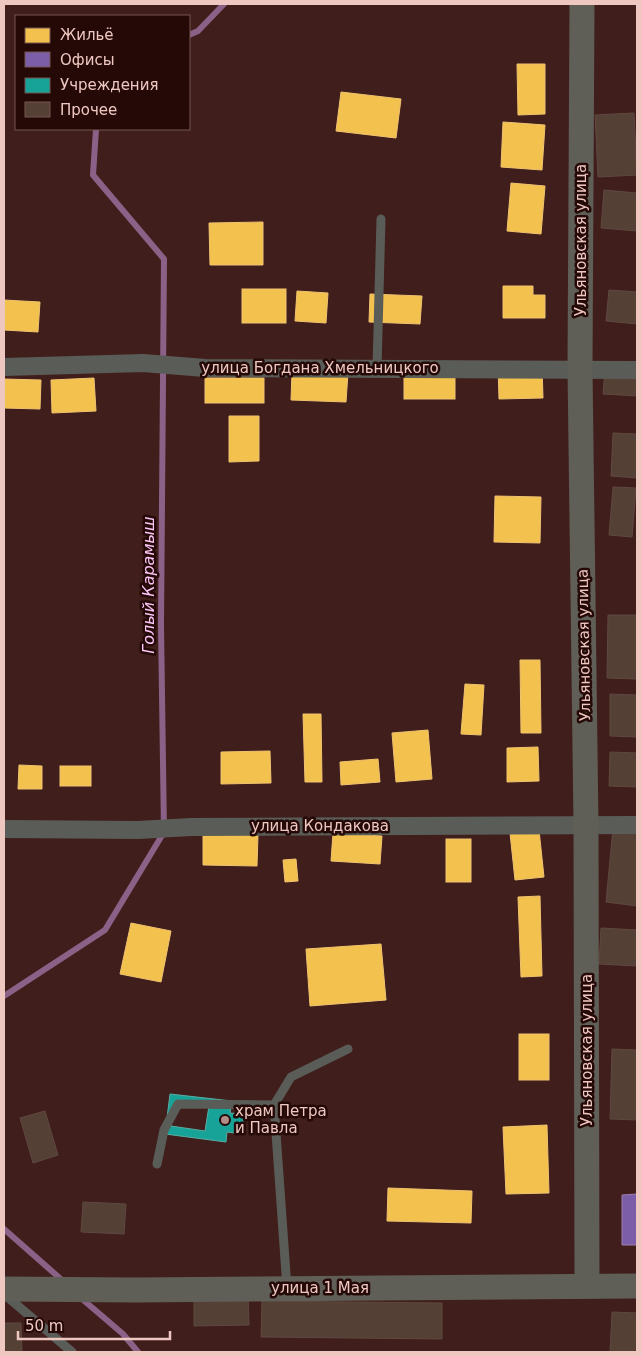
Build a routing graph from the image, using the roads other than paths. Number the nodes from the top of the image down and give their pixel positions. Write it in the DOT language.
graph roads {
  1 [pos="582,4"];
  2 [pos="381,219"];
  3 [pos="4,367"];
  4 [pos="377,368"];
  5 [pos="580,369"];
  6 [pos="637,370"];
  7 [pos="586,825"];
  8 [pos="637,825"];
  9 [pos="4,830"];
  10 [pos="348,1049"];
  11 [pos="274,1104"];
  12 [pos="157,1164"];
  13 [pos="587,1286"];
  14 [pos="637,1286"];
  15 [pos="286,1288"];
  16 [pos="11,1290"];
  17 [pos="72,1352"];
  1 -- 5 [label="street, Ульяновская улица"];
  2 -- 4 [label="lane"];
  3 -- 4 [label="street, улица Богдана Хмельницкого"];
  4 -- 5 [label="street, улица Богдана Хмельницкого"];
  5 -- 6 [label="street, улица Богдана Хмельницкого"];
  5 -- 7 [label="street, Ульяновская улица"];
  7 -- 8 [label="street, улица Кондакова"];
  7 -- 9 [label="street, улица Кондакова"];
  7 -- 13 [label="street, Ульяновская улица"];
  10 -- 11 [label="lane"];
  11 -- 12 [label="lane"];
  11 -- 15 [label="lane"];
  13 -- 14 [label="street, улица 1 Мая"];
  13 -- 15 [label="street, улица 1 Мая"];
  15 -- 16 [label="street, улица 1 Мая"];
  16 -- 17 [label="lane"];
}
